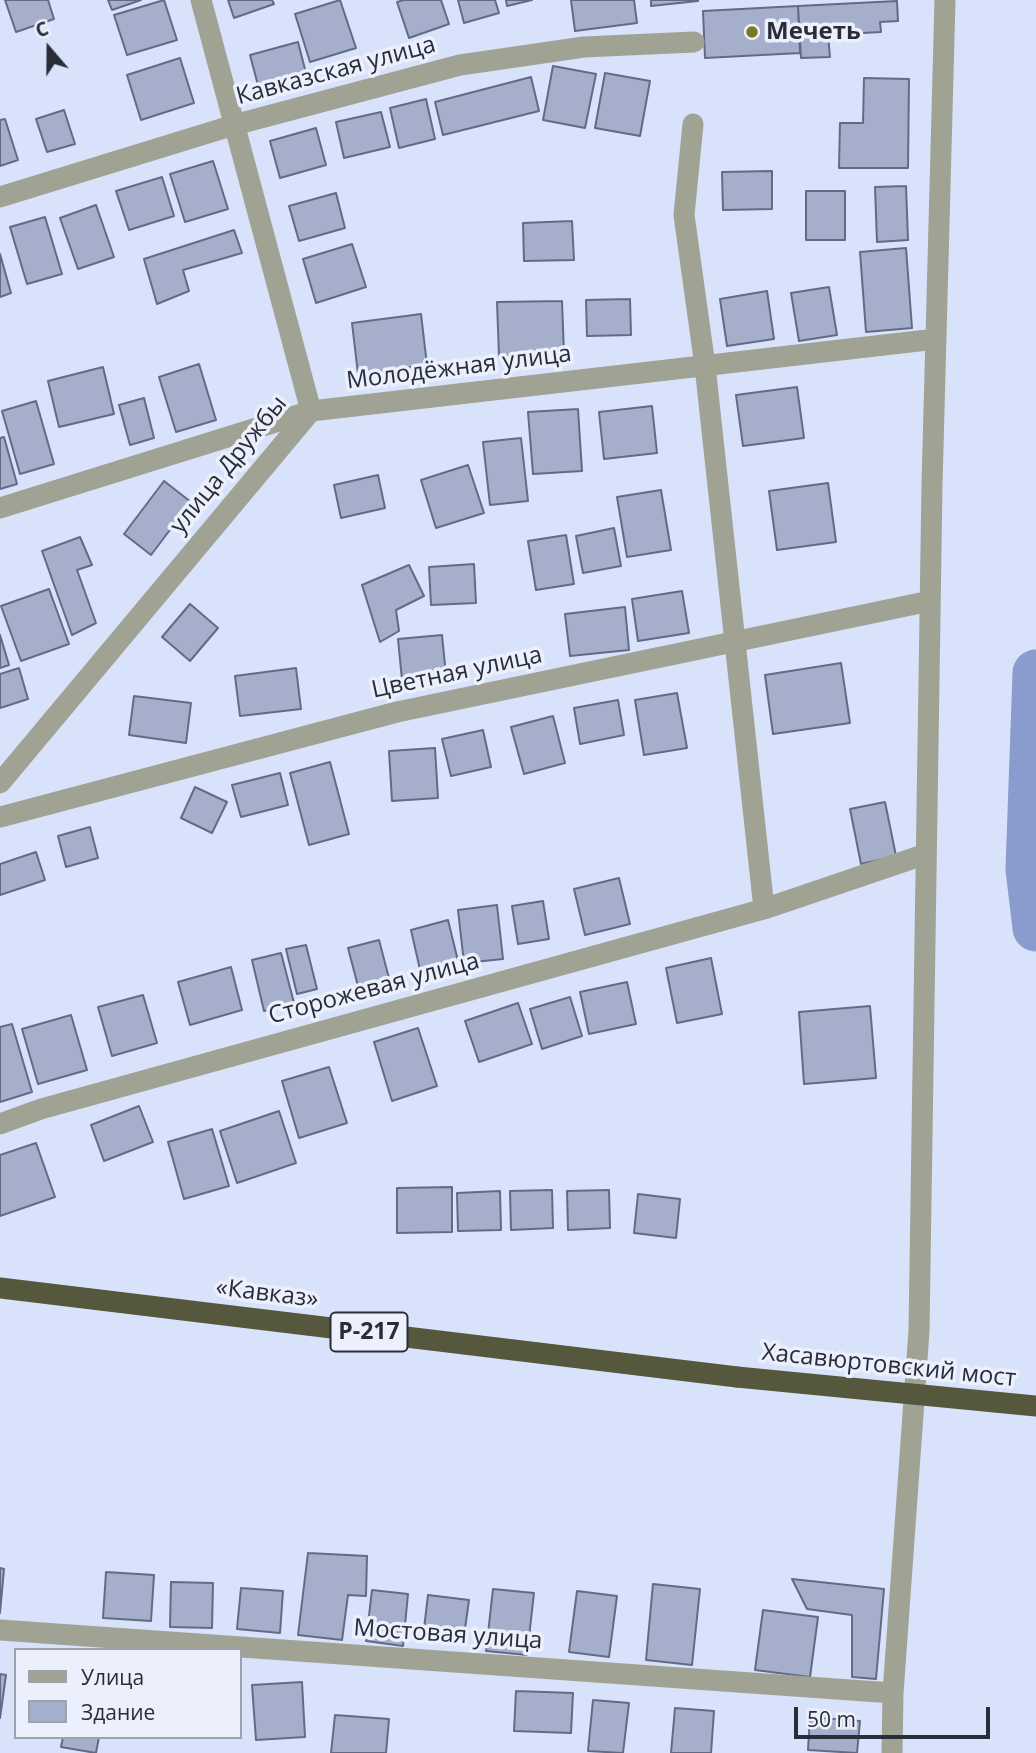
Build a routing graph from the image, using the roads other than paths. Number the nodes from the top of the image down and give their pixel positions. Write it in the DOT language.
graph roads {
  1 [pos="201,0"];
  2 [pos="945,0"];
  3 [pos="694,42"];
  4 [pos="693,124"];
  5 [pos="234,125"];
  6 [pos="0,197"];
  7 [pos="936,339"];
  8 [pos="705,366"];
  9 [pos="311,411"];
  10 [pos="0,508"];
  11 [pos="930,601"];
  12 [pos="736,641"];
  13 [pos="0,783"];
  14 [pos="0,817"];
  15 [pos="926,854"];
  16 [pos="764,909"];
  17 [pos="0,1124"];
  18 [pos="0,1287"];
  19 [pos="737,1377"];
  20 [pos="1036,1406"];
  21 [pos="0,1630"];
  22 [pos="893,1693"];
  23 [pos="892,1753"];
  1 -- 5 [label="street, улица Дружбы"];
  2 -- 7 [label="street"];
  3 -- 5 [label="street, Кавказская улица"];
  4 -- 8 [label="street"];
  5 -- 6 [label="street, Кавказская улица"];
  5 -- 9 [label="street, улица Дружбы"];
  7 -- 8 [label="street, Молодёжная улица"];
  7 -- 11 [label="street"];
  8 -- 9 [label="street, Молодёжная улица"];
  8 -- 12 [label="street"];
  9 -- 10 [label="street, Молодёжная улица"];
  9 -- 13 [label="street, улица Дружбы"];
  11 -- 12 [label="street, Цветная улица"];
  11 -- 15 [label="street"];
  12 -- 14 [label="street, Цветная улица"];
  12 -- 16 [label="street"];
  15 -- 16 [label="street, Сторожевая улица"];
  15 -- 22 [label="street"];
  16 -- 17 [label="street, Сторожевая улица"];
  18 -- 19 [label="highway, «Кавказ» / Р-217"];
  19 -- 20 [label="highway, Хасавюртовский мост / Р-217, bridge"];
  21 -- 22 [label="street, Мостовая улица"];
  22 -- 23 [label="street"];
}
